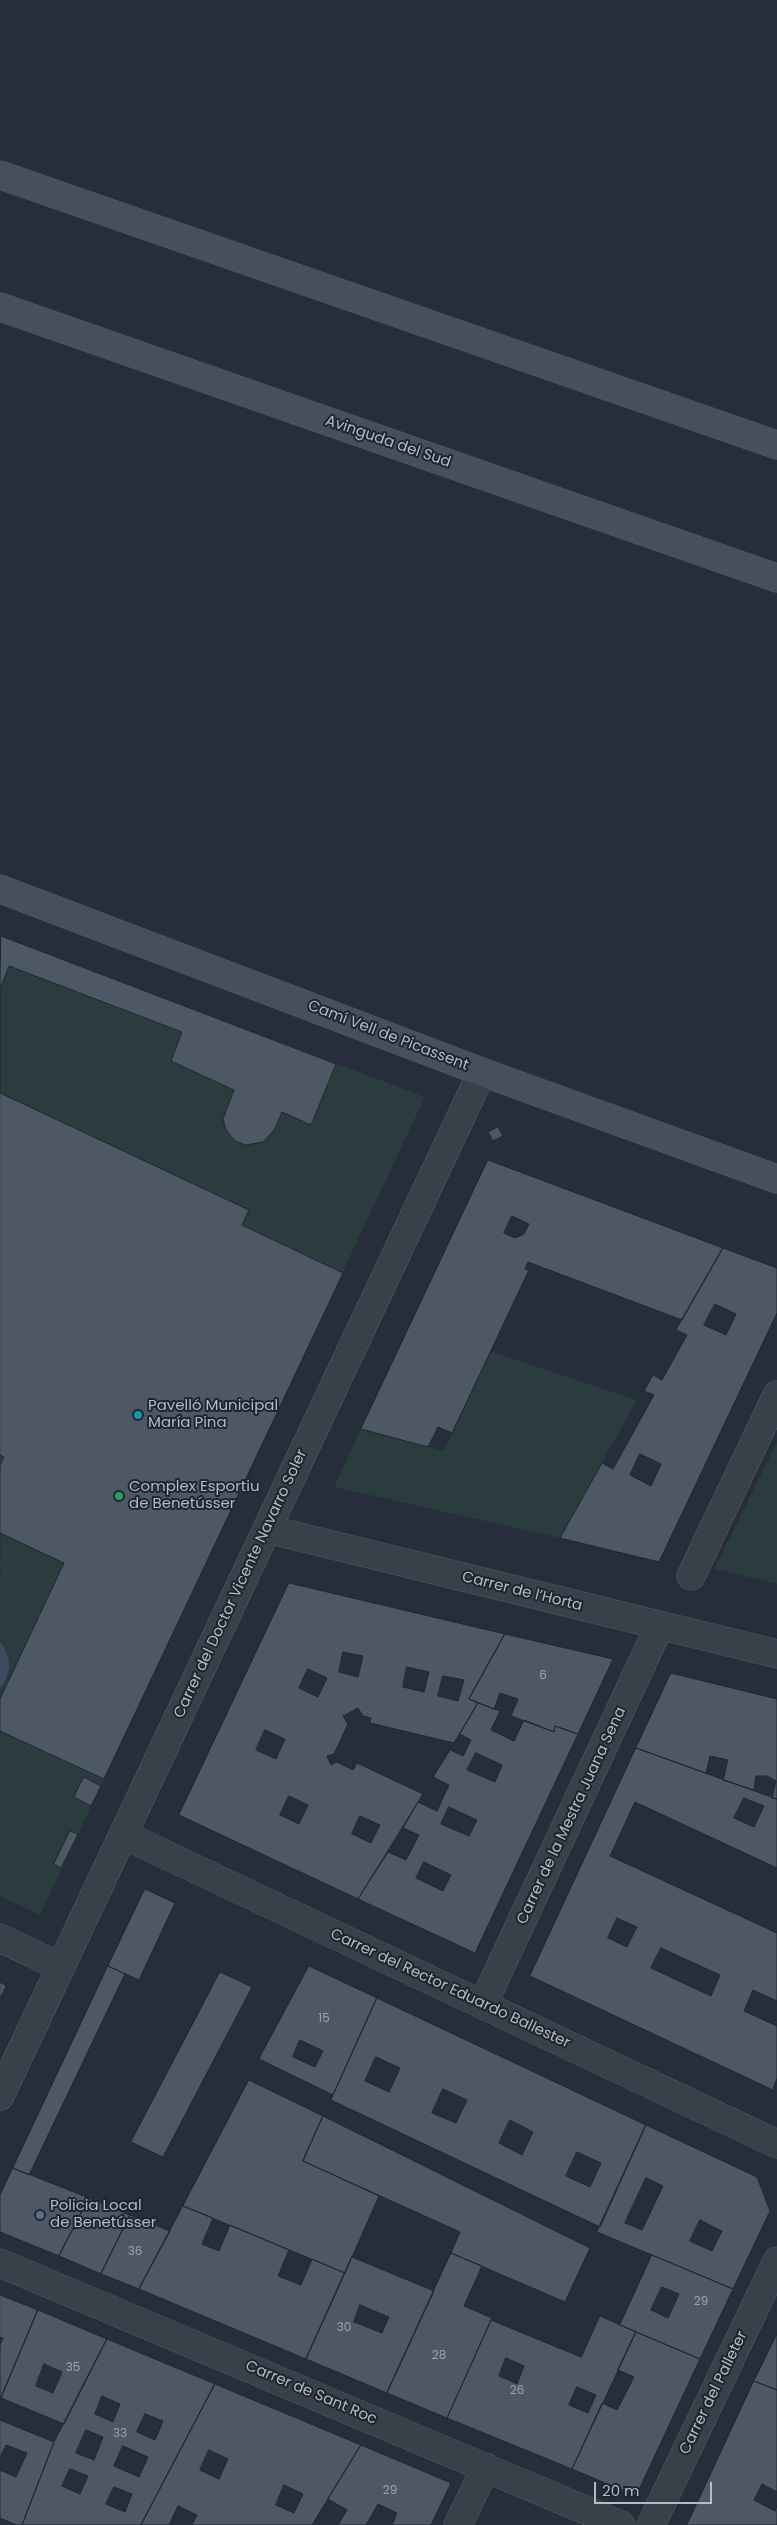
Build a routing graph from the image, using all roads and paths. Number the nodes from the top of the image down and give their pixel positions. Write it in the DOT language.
graph roads {
  1 [pos="0,175"];
  2 [pos="0,307"];
  3 [pos="777,445"];
  4 [pos="777,578"];
  5 [pos="0,889"];
  6 [pos="482,1072"];
  7 [pos="777,1179"];
  8 [pos="777,1395"];
  9 [pos="267,1528"];
  10 [pos="691,1576"];
  11 [pos="659,1627"];
  12 [pos="777,1654"];
  13 [pos="124,1834"];
  14 [pos="0,1938"];
  15 [pos="61,1967"];
  16 [pos="483,2004"];
  17 [pos="0,2096"];
  18 [pos="777,2144"];
  19 [pos="777,2261"];
  20 [pos="0,2263"];
  21 [pos="486,2467"];
  22 [pos="458,2525"];
  23 [pos="621,2525"];
  24 [pos="651,2525"];
  1 -- 3 [label="main road"];
  2 -- 4 [label="main road, Avinguda del Sud"];
  5 -- 6 [label="main road, Camí Vell de Picassent"];
  6 -- 7 [label="main road, Camí Vell de Picassent"];
  6 -- 9 [label="street, Carrer del Doctor Vicente Navarro Soler"];
  8 -- 10 [label="street"];
  9 -- 11 [label="street, Carrer de l’Horta"];
  9 -- 13 [label="street, Carrer del Doctor Vicente Navarro Soler"];
  11 -- 12 [label="street, Carrer de l’Horta"];
  11 -- 16 [label="street, Carrer de la Mestra Juana Sena"];
  13 -- 15 [label="street, Carrer del Doctor Vicente Navarro Soler"];
  13 -- 16 [label="street, Carrer del Rector Eduardo Ballester"];
  14 -- 15 [label="street"];
  15 -- 17 [label="street, Carrer del Doctor Vicente Navarro Soler"];
  16 -- 18 [label="street, Carrer del Rector Eduardo Ballester"];
  19 -- 24 [label="street, Carrer del Palleter"];
  20 -- 21 [label="street, Carrer de Sant Roc"];
  21 -- 22 [label="street"];
  21 -- 23 [label="street, Carrer de Sant Roc"];
}
